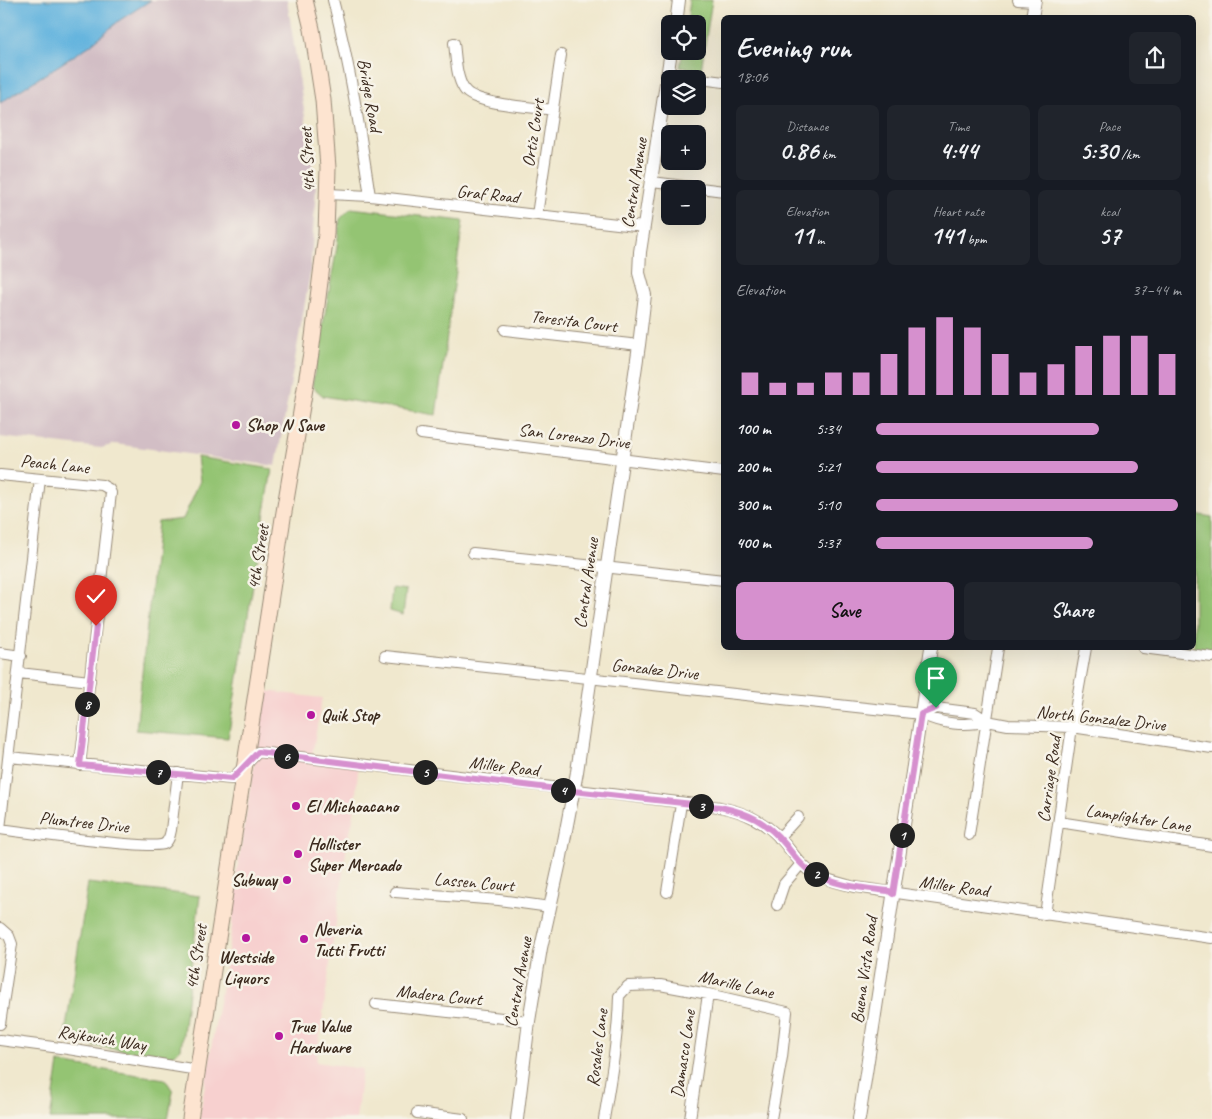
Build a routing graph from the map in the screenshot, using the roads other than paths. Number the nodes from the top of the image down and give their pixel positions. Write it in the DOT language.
graph roads {
  1 [pos="305,0"];
  2 [pos="333,0"];
  3 [pos="679,0"];
  4 [pos="1018,0"];
  5 [pos="1034,1"];
  6 [pos="677,15"];
  7 [pos="1032,15"];
  8 [pos="454,43"];
  9 [pos="560,55"];
  10 [pos="706,80"];
  11 [pos="721,82"];
  12 [pos="553,110"];
  13 [pos="662,115"];
  14 [pos="652,182"];
  15 [pos="721,191"];
  16 [pos="328,194"];
  17 [pos="370,196"];
  18 [pos="537,215"];
  19 [pos="644,227"];
  20 [pos="505,330"];
  21 [pos="639,345"];
  22 [pos="421,434"];
  23 [pos="622,459"];
  24 [pos="721,472"];
  25 [pos="0,474"];
  26 [pos="40,478"];
  27 [pos="473,553"];
  28 [pos="606,567"];
  29 [pos="721,580"];
  30 [pos="931,650"];
  31 [pos="998,650"];
  32 [pos="1086,650"];
  33 [pos="1158,650"];
  34 [pos="0,653"];
  35 [pos="21,656"];
  36 [pos="385,656"];
  37 [pos="1212,657"];
  38 [pos="19,673"];
  39 [pos="590,679"];
  40 [pos="90,681"];
  41 [pos="921,714"];
  42 [pos="987,721"];
  43 [pos="1072,727"];
  44 [pos="1212,748"];
  45 [pos="9,757"];
  46 [pos="245,764"];
  47 [pos="80,765"];
  48 [pos="178,773"];
  49 [pos="573,791"];
  50 [pos="680,804"];
  51 [pos="798,817"];
  52 [pos="1059,822"];
  53 [pos="0,829"];
  54 [pos="968,835"];
  55 [pos="779,838"];
  56 [pos="1212,846"];
  57 [pos="801,864"];
  58 [pos="395,892"];
  59 [pos="666,892"];
  60 [pos="893,894"];
  61 [pos="776,905"];
  62 [pos="550,907"];
  63 [pos="1045,915"];
  64 [pos="0,928"];
  65 [pos="1212,938"];
  66 [pos="660,985"];
  67 [pos="708,994"];
  68 [pos="376,1004"];
  69 [pos="529,1022"];
  70 [pos="0,1024"];
  71 [pos="0,1040"];
  72 [pos="198,1070"];
  73 [pos="417,1113"];
  74 [pos="190,1119"];
  75 [pos="463,1119"];
  76 [pos="517,1119"];
  77 [pos="604,1119"];
  78 [pos="690,1119"];
  79 [pos="772,1119"];
  80 [pos="859,1119"];
  1 -- 16 [label="main road, 4th Street"];
  2 -- 17 [label="street, Bridge Road"];
  3 -- 6 [label="street"];
  4 -- 5 [label="street"];
  5 -- 7 [label="street"];
  8 -- 12 [label="street"];
  9 -- 12 [label="street, Ortiz Court"];
  10 -- 11 [label="street"];
  12 -- 18 [label="street, Ortiz Court"];
  13 -- 14 [label="street, Central Avenue"];
  14 -- 15 [label="street"];
  14 -- 19 [label="street, Central Avenue"];
  16 -- 17 [label="street, Graf Road"];
  16 -- 46 [label="main road, 4th Street"];
  17 -- 18 [label="street, Graf Road"];
  18 -- 19 [label="street, Graf Road"];
  19 -- 21 [label="street, Central Avenue"];
  20 -- 21 [label="street, Teresita Court"];
  21 -- 23 [label="street, Central Avenue"];
  22 -- 23 [label="street, San Lorenzo Drive"];
  23 -- 24 [label="street, San Lorenzo Drive"];
  23 -- 28 [label="street, Central Avenue"];
  25 -- 26 [label="street, Peach Lane"];
  26 -- 35 [label="street"];
  26 -- 40 [label="street, Peach Lane"];
  27 -- 28 [label="street"];
  28 -- 29 [label="street"];
  28 -- 39 [label="street, Central Avenue"];
  30 -- 41 [label="street, Buena Vista Road"];
  31 -- 42 [label="street"];
  32 -- 43 [label="street, Carriage Road"];
  33 -- 37 [label="street"];
  34 -- 35 [label="street"];
  35 -- 38 [label="street"];
  36 -- 39 [label="street, Gonzalez Drive"];
  38 -- 40 [label="street"];
  38 -- 45 [label="street"];
  39 -- 41 [label="street, Gonzalez Drive"];
  39 -- 49 [label="street, Central Avenue"];
  40 -- 47 [label="street, Peach Lane"];
  41 -- 42 [label="street, North Gonzalez Drive"];
  41 -- 60 [label="street, Buena Vista Road"];
  42 -- 43 [label="street, North Gonzalez Drive"];
  42 -- 54 [label="street"];
  43 -- 44 [label="street, North Gonzalez Drive"];
  43 -- 52 [label="street, Carriage Road"];
  45 -- 47 [label="street"];
  45 -- 53 [label="street"];
  46 -- 48 [label="street, Miller Road"];
  46 -- 49 [label="street, Miller Road"];
  46 -- 72 [label="main road, 4th Street"];
  47 -- 48 [label="street"];
  48 -- 53 [label="street, Plumtree Drive"];
  49 -- 50 [label="street, Miller Road"];
  49 -- 62 [label="street, Central Avenue"];
  50 -- 55 [label="street, Miller Road"];
  50 -- 59 [label="street"];
  51 -- 55 [label="street"];
  52 -- 56 [label="street, Lamplighter Lane"];
  52 -- 63 [label="street, Carriage Road"];
  55 -- 57 [label="street, Miller Road"];
  57 -- 60 [label="street, Miller Road"];
  57 -- 61 [label="street"];
  58 -- 62 [label="street, Lassen Court"];
  60 -- 63 [label="street, Miller Road"];
  60 -- 80 [label="street, Buena Vista Road"];
  62 -- 69 [label="street, Central Avenue"];
  63 -- 65 [label="street, Miller Road"];
  64 -- 70 [label="street"];
  66 -- 67 [label="street, Marille Lane"];
  66 -- 77 [label="street, Rosales Lane"];
  67 -- 78 [label="street, Damasco Lane"];
  67 -- 79 [label="street, Marille Lane"];
  68 -- 69 [label="street, Madera Court"];
  69 -- 76 [label="street, Central Avenue"];
  71 -- 72 [label="street, Rajkovich Way"];
  72 -- 74 [label="main road, 4th Street"];
  73 -- 75 [label="street"];
}
